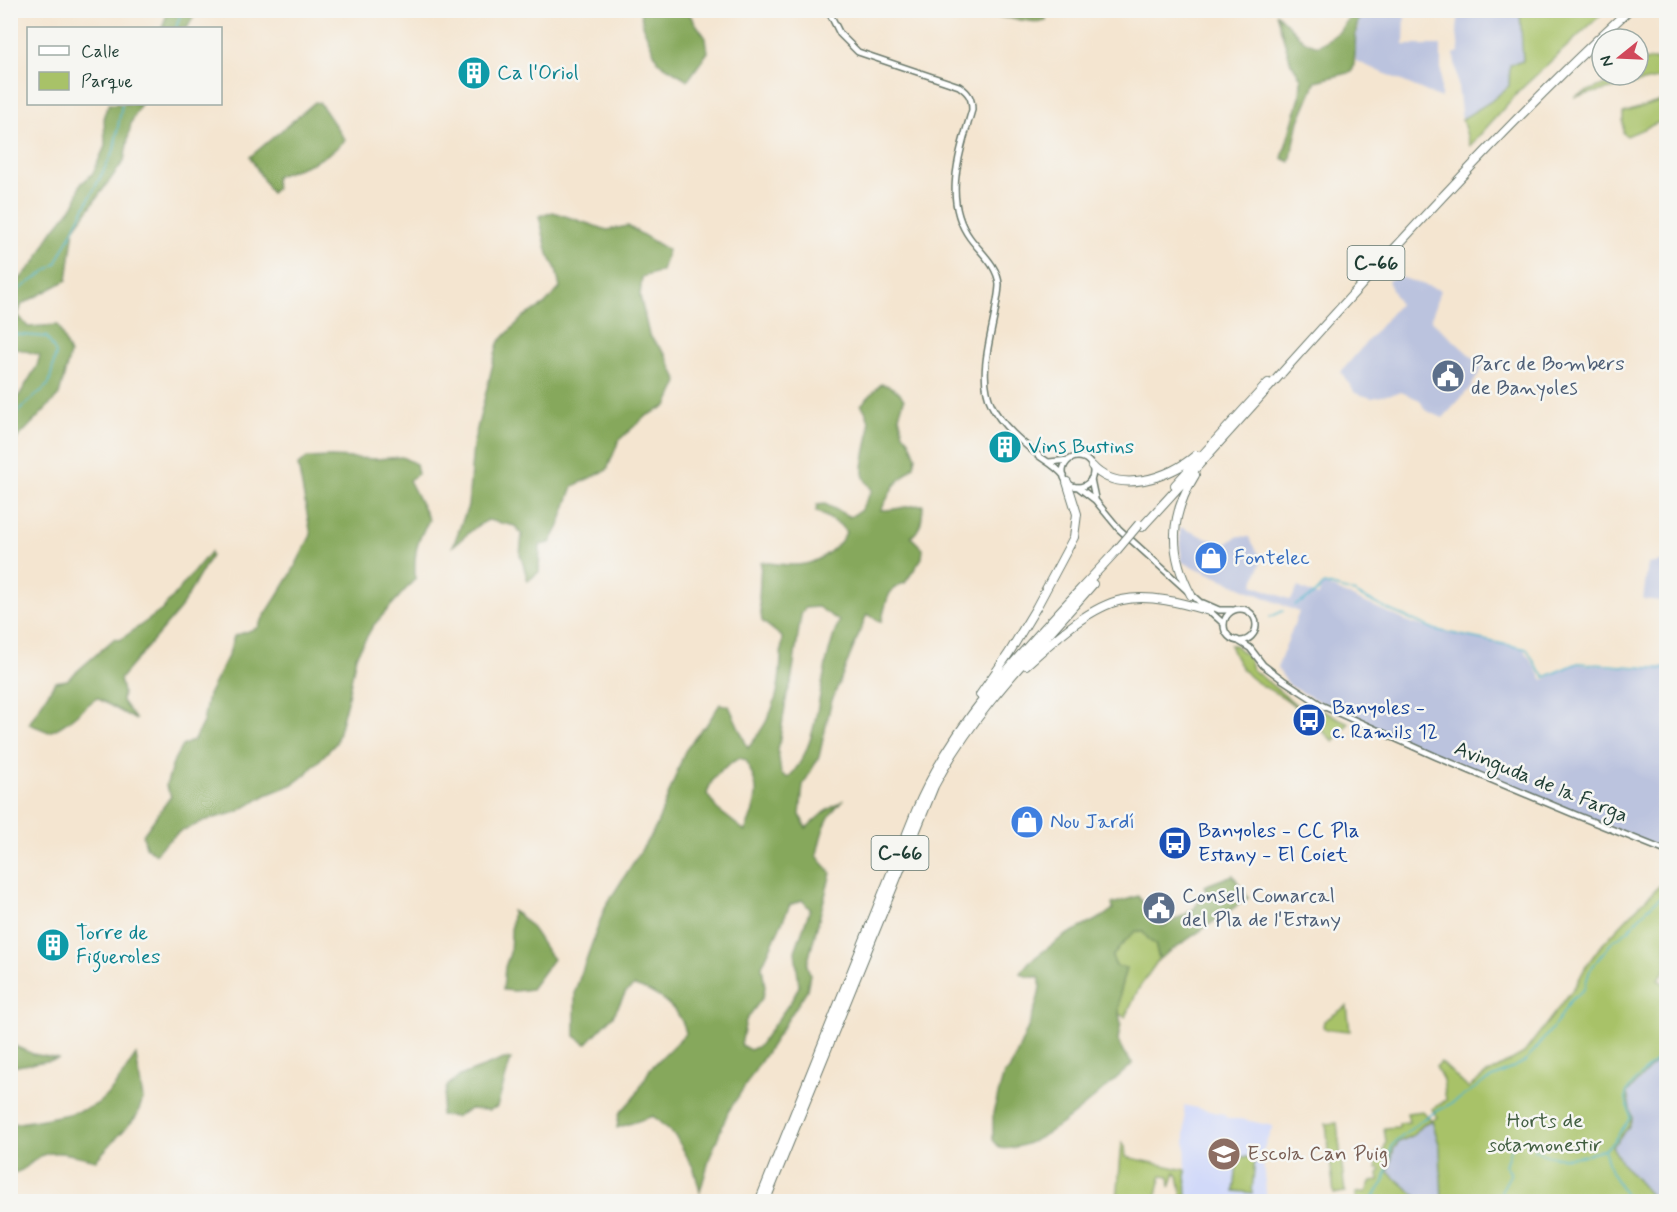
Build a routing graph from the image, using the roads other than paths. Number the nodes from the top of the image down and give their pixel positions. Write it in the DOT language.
graph roads {
  1 [pos="828,10"];
  2 [pos="1623,10"];
  3 [pos="1629,10"];
  4 [pos="1216,439"];
  5 [pos="1070,459"];
  6 [pos="1206,459"];
  7 [pos="1049,462"];
  8 [pos="1092,466"];
  9 [pos="1091,478"];
  10 [pos="1066,479"];
  11 [pos="1078,486"];
  12 [pos="1095,500"];
  13 [pos="1141,526"];
  14 [pos="1191,595"];
  15 [pos="1202,603"];
  16 [pos="1233,610"];
  17 [pos="1209,611"];
  18 [pos="1224,624"];
  19 [pos="1253,633"];
  20 [pos="1237,640"];
  21 [pos="1252,651"];
  22 [pos="956,741"];
  23 [pos="1666,851"];
  24 [pos="759,1202"];
  25 [pos="765,1202"];
  1 -- 7 [label="street"];
  2 -- 4 [label="highway, C-66"];
  3 -- 6 [label="highway, C-66"];
  4 -- 8 [label="highway"];
  4 -- 13 [label="highway, C-66"];
  5 -- 7 [label="street"];
  5 -- 8 [label="street"];
  5 -- 10 [label="street"];
  6 -- 13 [label="highway, C-66"];
  6 -- 14 [label="highway"];
  7 -- 10 [label="street"];
  8 -- 9 [label="street"];
  9 -- 11 [label="street"];
  9 -- 12 [label="street"];
  10 -- 11 [label="street"];
  10 -- 22 [label="highway"];
  11 -- 12 [label="street"];
  12 -- 14 [label="street"];
  13 -- 22 [label="highway, C-66, bridge"];
  14 -- 15 [label="street"];
  15 -- 16 [label="street"];
  15 -- 17 [label="street"];
  16 -- 18 [label="street"];
  16 -- 19 [label="street"];
  17 -- 18 [label="street"];
  17 -- 22 [label="highway"];
  18 -- 20 [label="street"];
  19 -- 20 [label="street"];
  19 -- 21 [label="street"];
  20 -- 21 [label="street, Avinguda de la Farga"];
  21 -- 23 [label="street, Avinguda de la Farga"];
  22 -- 24 [label="highway, C-66"];
  22 -- 25 [label="highway, C-66"];
}
